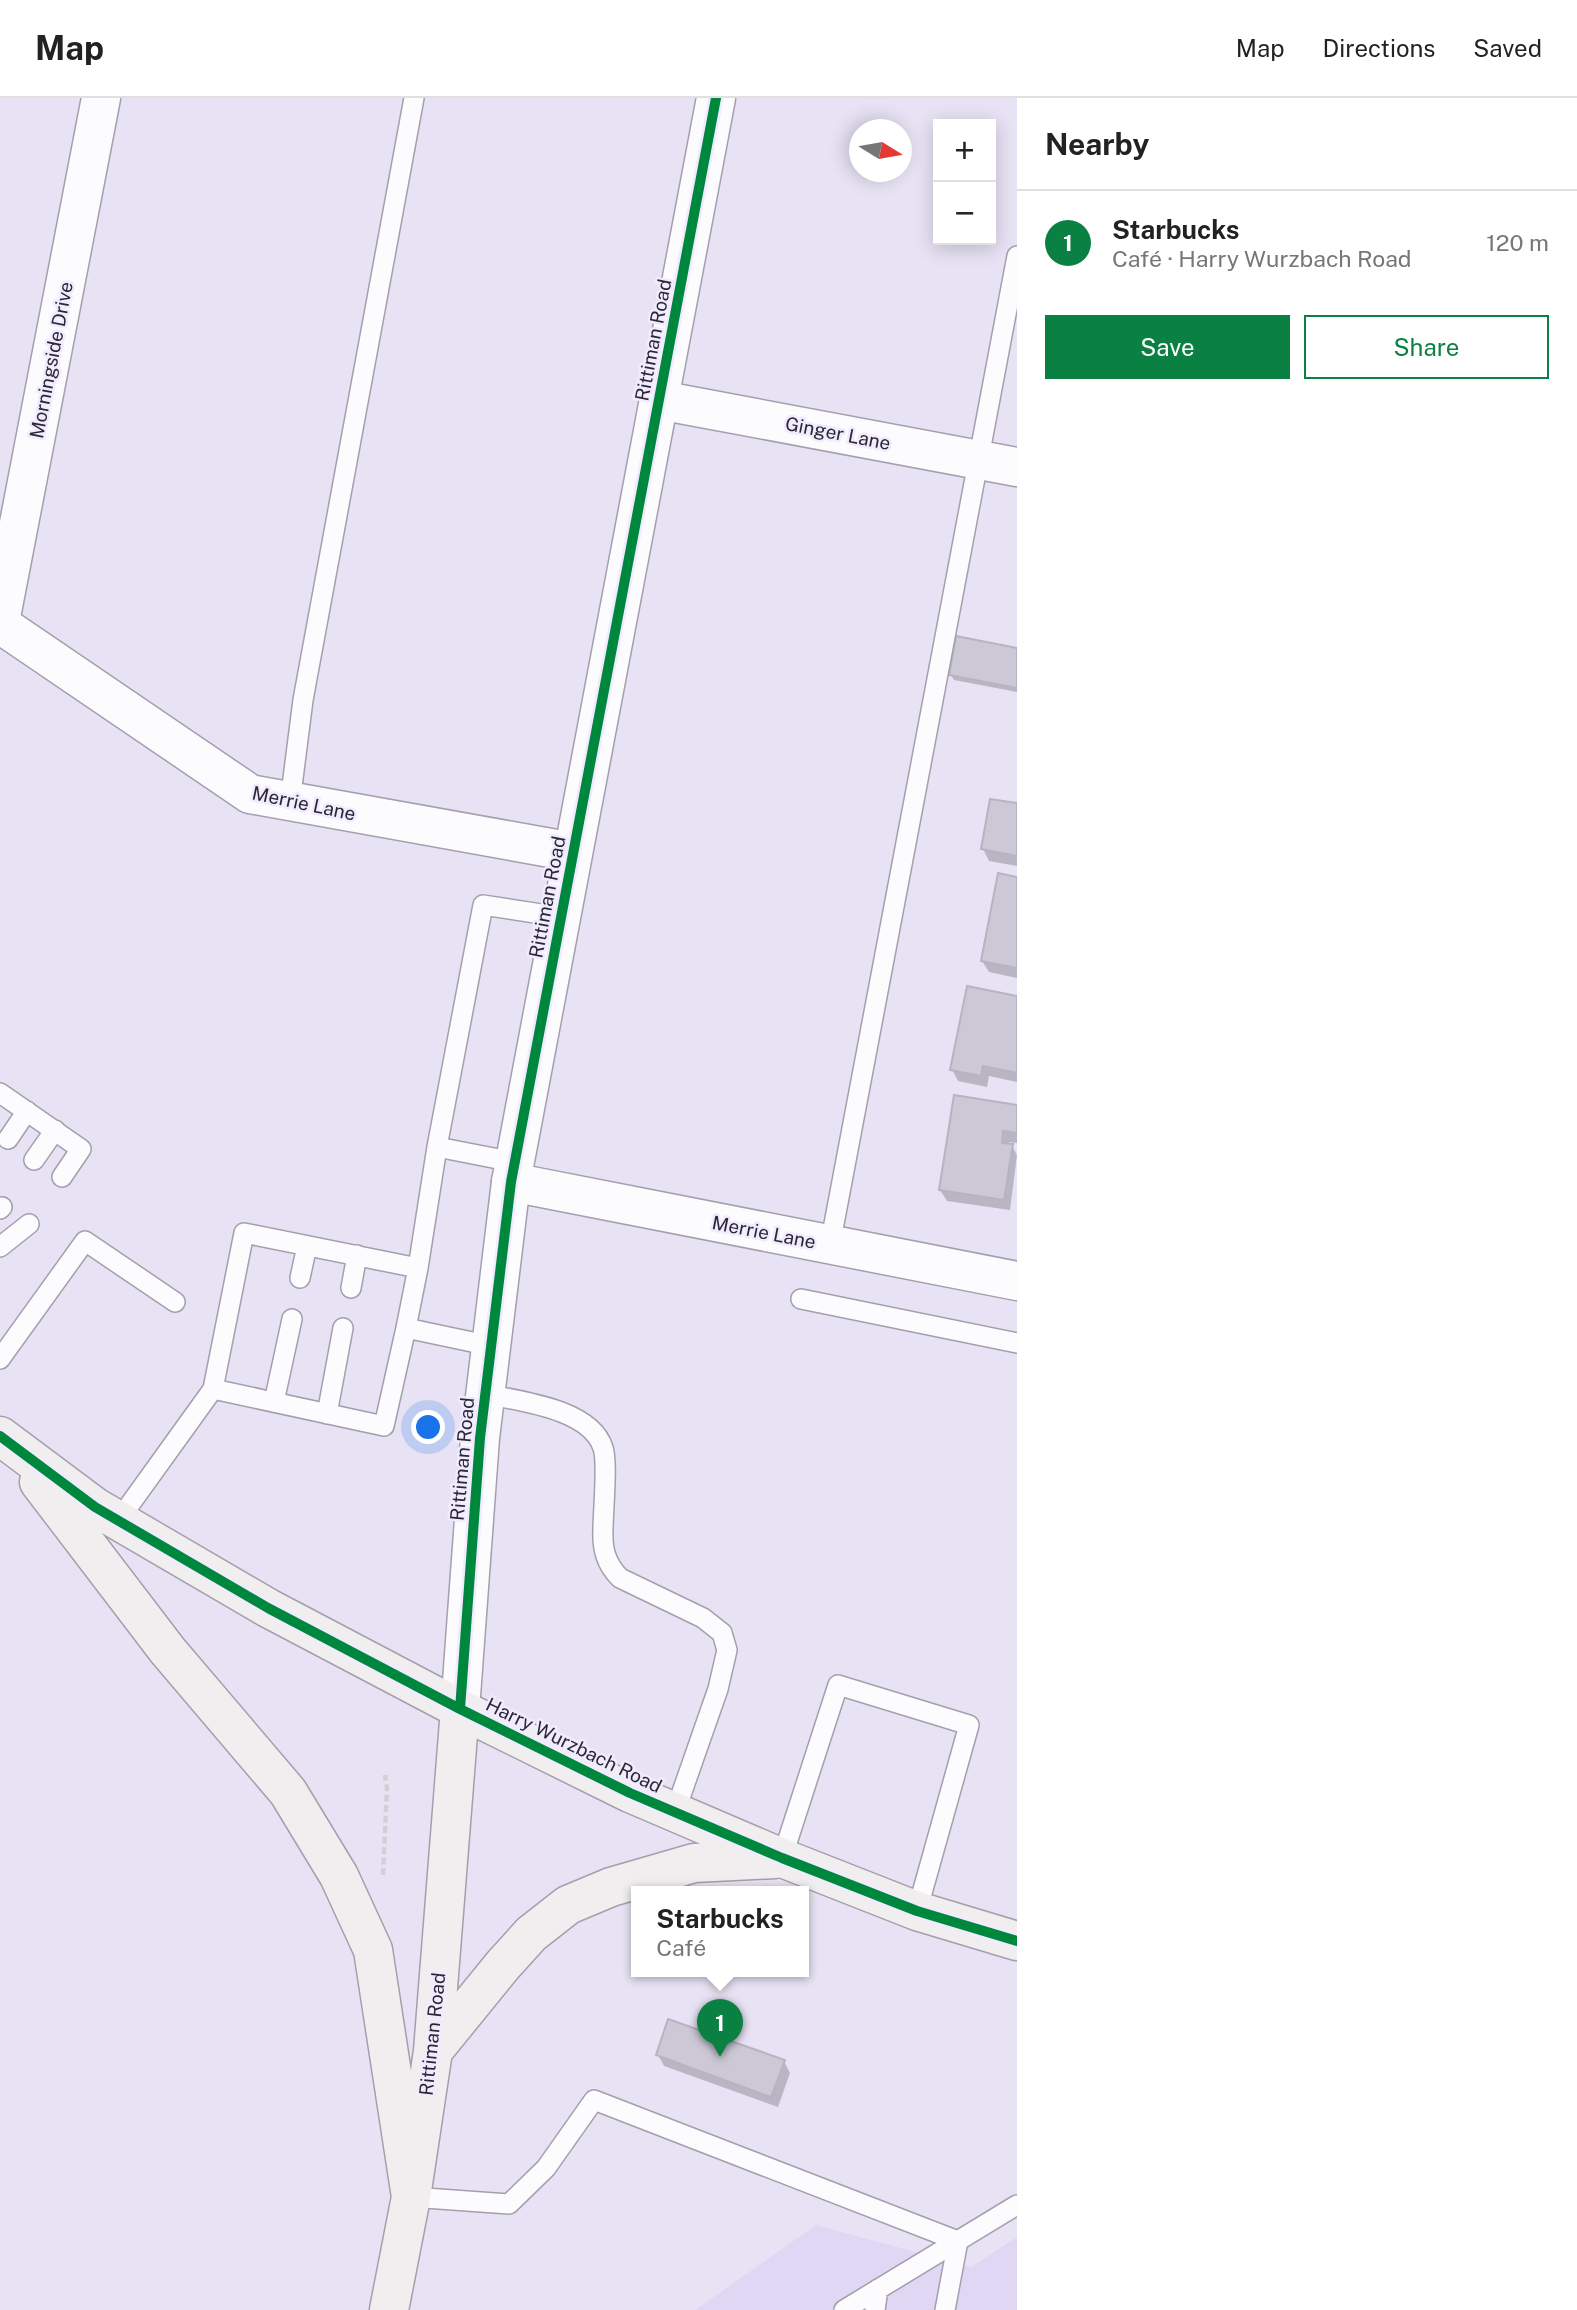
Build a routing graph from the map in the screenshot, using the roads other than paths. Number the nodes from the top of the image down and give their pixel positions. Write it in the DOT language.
graph roads {
  1 [pos="101,98"];
  2 [pos="414,98"];
  3 [pos="716,98"];
  4 [pos="1017,256"];
  5 [pos="659,400"];
  6 [pos="978,459"];
  7 [pos="1017,467"];
  8 [pos="0,623"];
  9 [pos="290,802"];
  10 [pos="573,852"];
  11 [pos="561,917"];
  12 [pos="0,1093"];
  13 [pos="27,1111"];
  14 [pos="55,1130"];
  15 [pos="8,1139"];
  16 [pos="437,1147"];
  17 [pos="34,1160"];
  18 [pos="512,1172"];
  19 [pos="62,1177"];
  20 [pos="29,1224"];
  21 [pos="830,1244"];
  22 [pos="307,1245"];
  23 [pos="0,1247"];
  24 [pos="357,1255"];
  25 [pos="418,1268"];
  26 [pos="300,1278"];
  27 [pos="1017,1281"];
  28 [pos="351,1288"];
  29 [pos="801,1299"];
  30 [pos="175,1303"];
  31 [pos="292,1319"];
  32 [pos="343,1328"];
  33 [pos="406,1328"];
  34 [pos="1017,1343"];
  35 [pos="491,1346"];
  36 [pos="0,1359"];
  37 [pos="214,1389"];
  38 [pos="485,1394"];
  39 [pos="274,1402"];
  40 [pos="327,1414"];
  41 [pos="5,1440"];
  42 [pos="118,1521"];
  43 [pos="460,1709"];
  44 [pos="675,1812"];
  45 [pos="782,1858"];
  46 [pos="917,1911"];
  47 [pos="1017,1941"];
  48 [pos="432,2051"];
  49 [pos="411,2197"];
  50 [pos="1017,2205"];
  51 [pos="958,2241"];
  52 [pos="878,2289"];
  53 [pos="390,2310"];
  54 [pos="844,2310"];
  55 [pos="875,2310"];
  56 [pos="945,2310"];
  1 -- 8 [label="street, Morningside Drive"];
  2 -- 9 [label="lane"];
  3 -- 5 [label="street, Rittiman Road"];
  4 -- 6 [label="lane"];
  5 -- 6 [label="street, Ginger Lane"];
  5 -- 10 [label="street, Rittiman Road"];
  6 -- 7 [label="street, Ginger Lane"];
  6 -- 21 [label="lane"];
  8 -- 9 [label="street, Merrie Lane"];
  9 -- 10 [label="street, Merrie Lane"];
  10 -- 11 [label="street, Rittiman Road"];
  11 -- 16 [label="lane"];
  11 -- 18 [label="street, Rittiman Road"];
  12 -- 13 [label="lane"];
  13 -- 14 [label="lane"];
  13 -- 15 [label="lane"];
  14 -- 17 [label="lane"];
  14 -- 19 [label="lane"];
  16 -- 18 [label="lane"];
  16 -- 25 [label="lane"];
  18 -- 21 [label="street, Merrie Lane"];
  18 -- 35 [label="street, Rittiman Road"];
  20 -- 23 [label="lane"];
  21 -- 27 [label="street, Merrie Lane"];
  22 -- 24 [label="lane"];
  22 -- 26 [label="lane"];
  22 -- 37 [label="lane"];
  24 -- 25 [label="lane"];
  24 -- 28 [label="lane"];
  25 -- 33 [label="lane"];
  29 -- 34 [label="lane"];
  30 -- 36 [label="lane"];
  31 -- 39 [label="lane"];
  32 -- 40 [label="lane"];
  33 -- 35 [label="lane"];
  33 -- 40 [label="lane"];
  35 -- 38 [label="street, Rittiman Road"];
  37 -- 39 [label="lane"];
  37 -- 42 [label="lane"];
  38 -- 43 [label="street, Rittiman Road"];
  38 -- 44 [label="lane"];
  39 -- 40 [label="lane"];
  41 -- 42 [label="main road, Harry Wurzbach Road"];
  41 -- 49 [label="main road"];
  42 -- 43 [label="main road, Harry Wurzbach Road"];
  43 -- 44 [label="main road, Harry Wurzbach Road"];
  43 -- 48 [label="main road, Rittiman Road"];
  44 -- 45 [label="main road, Harry Wurzbach Road"];
  45 -- 46 [label="main road, Harry Wurzbach Road"];
  45 -- 46 [label="lane"];
  45 -- 48 [label="main road"];
  46 -- 47 [label="main road, Harry Wurzbach Road"];
  48 -- 49 [label="main road, Rittiman Road"];
  49 -- 51 [label="lane"];
  49 -- 53 [label="main road, Rittiman Road"];
  50 -- 51 [label="lane"];
  51 -- 52 [label="lane"];
  51 -- 56 [label="lane"];
  52 -- 54 [label="lane"];
  52 -- 55 [label="lane"];
}
